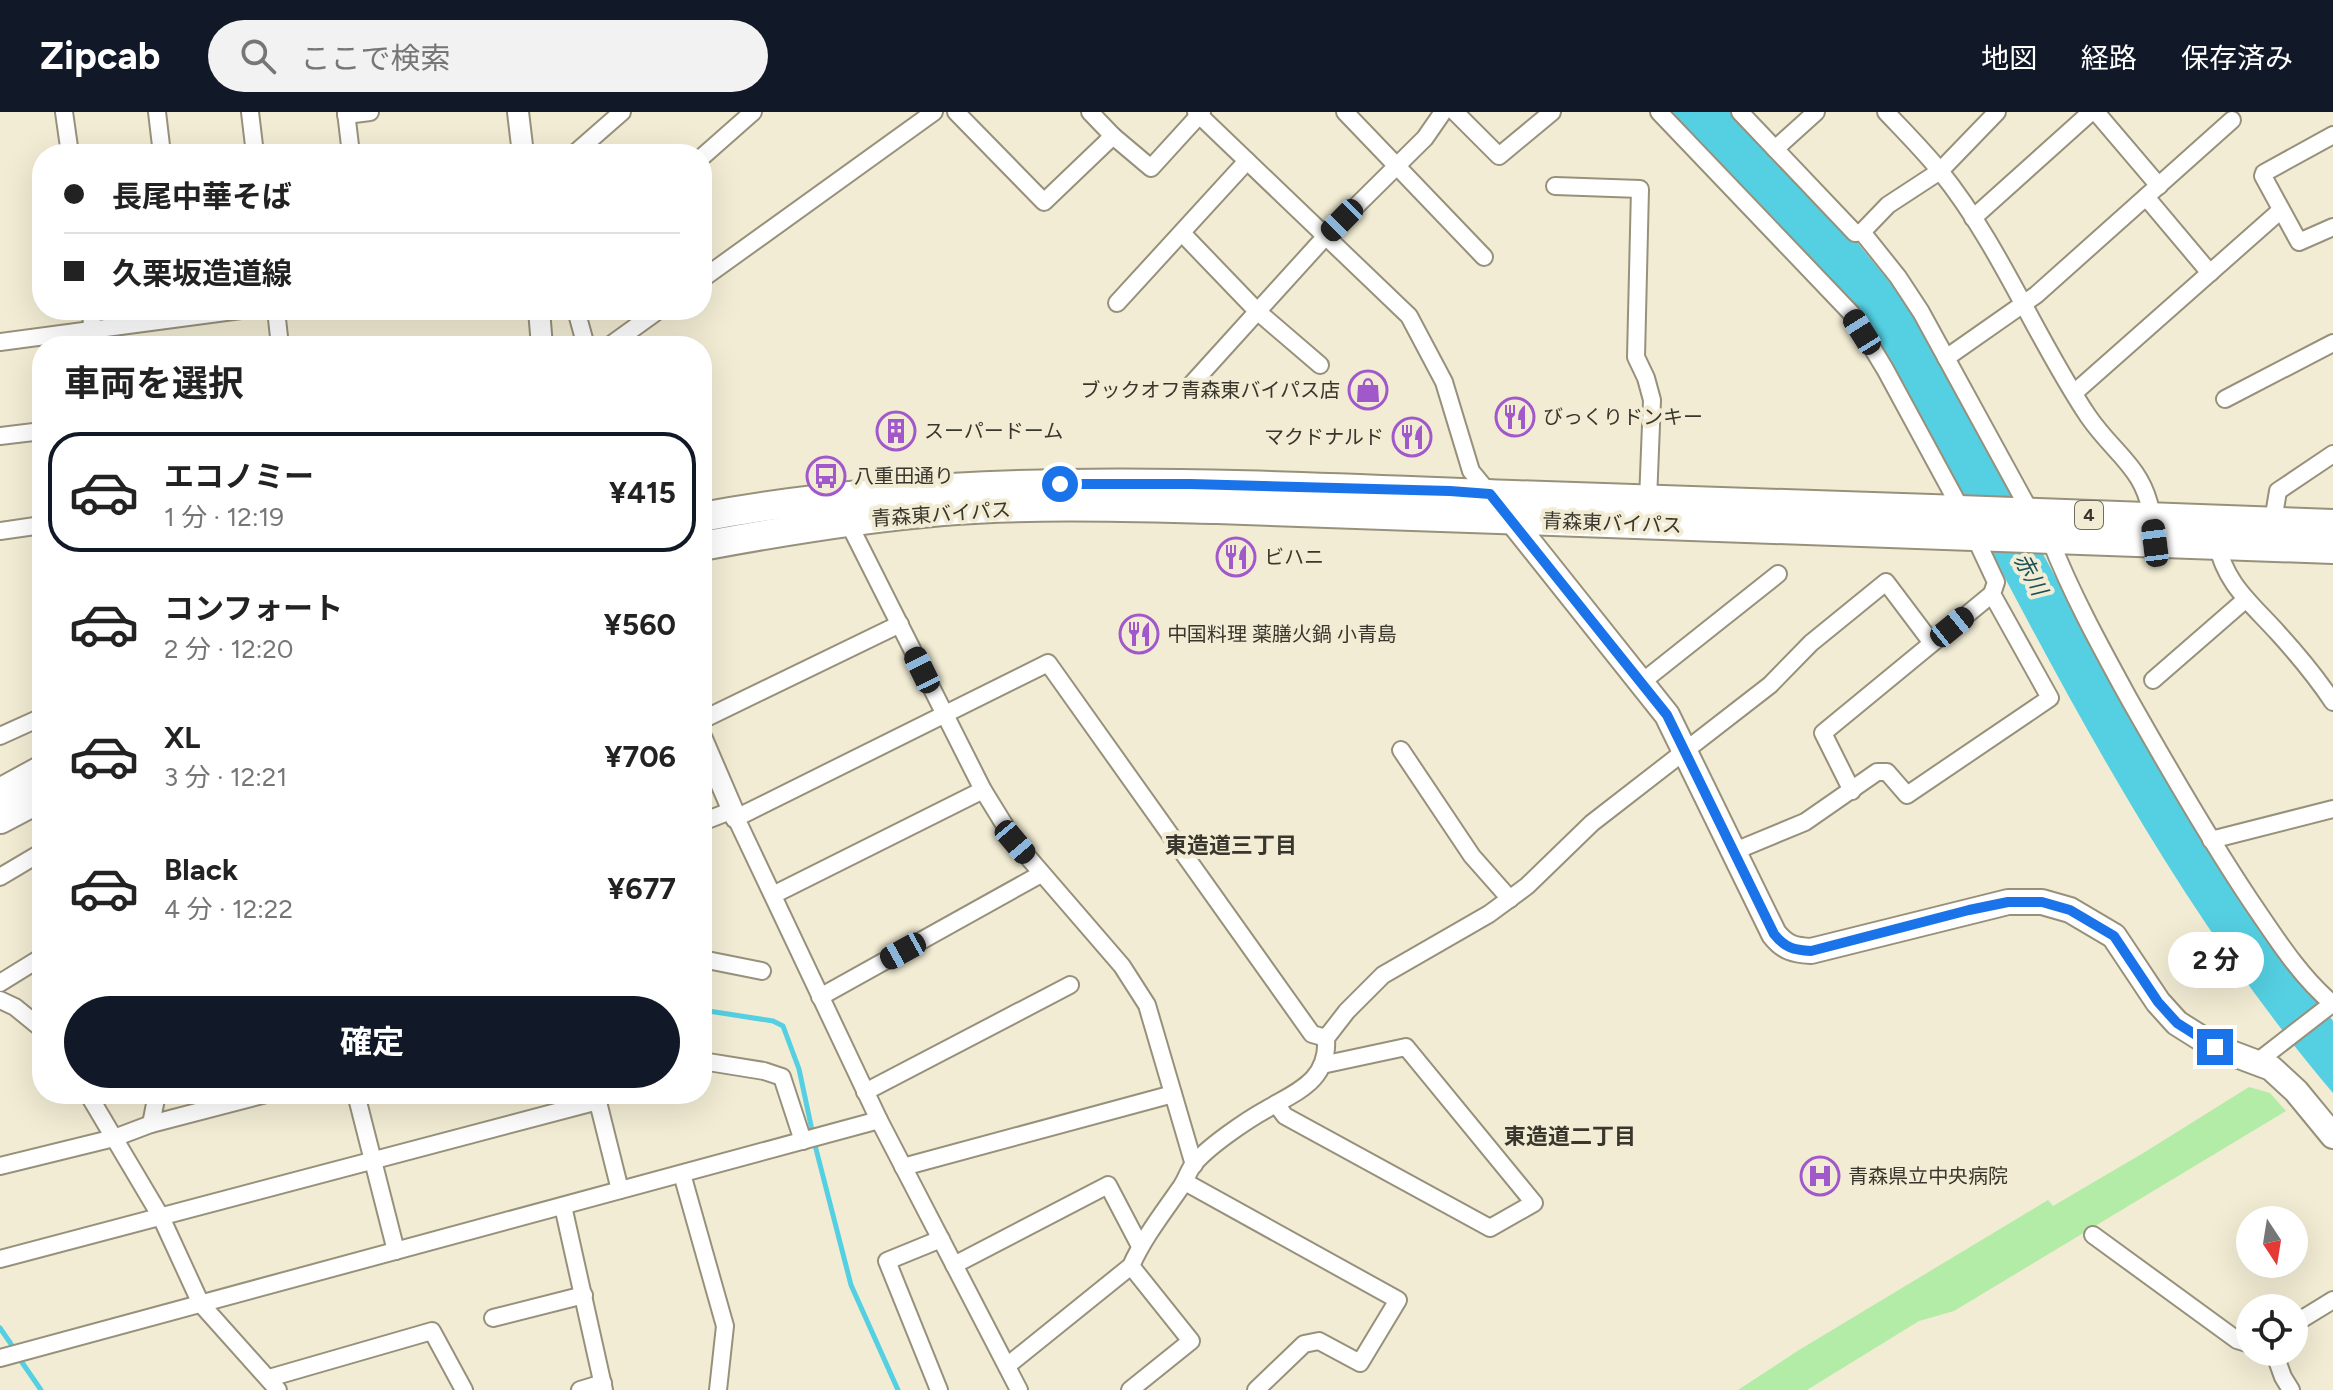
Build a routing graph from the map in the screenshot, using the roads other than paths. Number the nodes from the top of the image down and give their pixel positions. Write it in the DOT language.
graph roads {
  1 [pos="64,112"];
  2 [pos="157,112"];
  3 [pos="250,112"];
  4 [pos="370,112"];
  5 [pos="518,112"];
  6 [pos="622,112"];
  7 [pos="934,112"];
  8 [pos="956,112"];
  9 [pos="1090,112"];
  10 [pos="1443,112"];
  11 [pos="1455,112"];
  12 [pos="1552,112"];
  13 [pos="1659,112"];
  14 [pos="1740,112"];
  15 [pos="1816,112"];
  16 [pos="1886,112"];
  17 [pos="1997,112"];
  18 [pos="2094,112"];
  19 [pos="1199,113"];
  20 [pos="1348,113"];
  21 [pos="346,114"];
  22 [pos="746,114"];
  23 [pos="2232,120"];
  24 [pos="2333,135"];
  25 [pos="1113,136"];
  26 [pos="69,144"];
  27 [pos="161,144"];
  28 [pos="254,144"];
  29 [pos="350,144"];
  30 [pos="522,144"];
  31 [pos="585,144"];
  32 [pos="712,147"];
  33 [pos="1775,149"];
  34 [pos="1247,161"];
  35 [pos="1395,166"];
  36 [pos="1940,171"];
  37 [pos="1555,186"];
  38 [pos="2152,192"];
  39 [pos="2281,210"];
  40 [pos="1973,218"];
  41 [pos="2333,227"];
  42 [pos="1862,232"];
  43 [pos="1182,233"];
  44 [pos="1325,237"];
  45 [pos="1484,257"];
  46 [pos="712,272"];
  47 [pos="2210,273"];
  48 [pos="1117,303"];
  49 [pos="2024,304"];
  50 [pos="1257,311"];
  51 [pos="92,320"];
  52 [pos="146,320"];
  53 [pos="645,320"];
  54 [pos="93,329"];
  55 [pos="39,336"];
  56 [pos="623,336"];
  57 [pos="32,337"];
  58 [pos="0,341"];
  59 [pos="2333,343"];
  60 [pos="1946,358"];
  61 [pos="1320,365"];
  62 [pos="1189,387"];
  63 [pos="2074,393"];
  64 [pos="2225,399"];
  65 [pos="32,432"];
  66 [pos="0,436"];
  67 [pos="2333,454"];
  68 [pos="1490,494"];
  69 [pos="1648,500"];
  70 [pos="2028,513"];
  71 [pos="712,516"];
  72 [pos="1511,519"];
  73 [pos="2273,521"];
  74 [pos="848,522"];
  75 [pos="1968,523"];
  76 [pos="2333,524"];
  77 [pos="32,526"];
  78 [pos="2154,530"];
  79 [pos="0,531"];
  80 [pos="2214,532"];
  81 [pos="2050,539"];
  82 [pos="712,544"];
  83 [pos="2333,549"];
  84 [pos="1778,574"];
  85 [pos="1992,594"];
  86 [pos="2245,600"];
  87 [pos="900,624"];
  88 [pos="1932,643"];
  89 [pos="2153,680"];
  90 [pos="1642,682"];
  91 [pos="2333,702"];
  92 [pos="712,715"];
  93 [pos="945,716"];
  94 [pos="32,722"];
  95 [pos="0,736"];
  96 [pos="1401,750"];
  97 [pos="1685,750"];
  98 [pos="712,762"];
  99 [pos="32,775"];
  100 [pos="983,790"];
  101 [pos="1852,791"];
  102 [pos="0,793"];
  103 [pos="32,802"];
  104 [pos="2333,809"];
  105 [pos="735,814"];
  106 [pos="0,819"];
  107 [pos="712,820"];
  108 [pos="2211,840"];
  109 [pos="1735,851"];
  110 [pos="32,858"];
  111 [pos="1041,874"];
  112 [pos="0,877"];
  113 [pos="773,895"];
  114 [pos="1510,899"];
  115 [pos="712,961"];
  116 [pos="32,963"];
  117 [pos="762,971"];
  118 [pos="0,983"];
  119 [pos="1070,985"];
  120 [pos="820,997"];
  121 [pos="1,1001"];
  122 [pos="2331,1005"];
  123 [pos="32,1021"];
  124 [pos="1326,1038"];
  125 [pos="2257,1062"];
  126 [pos="712,1063"];
  127 [pos="1322,1065"];
  128 [pos="865,1092"];
  129 [pos="1173,1094"];
  130 [pos="94,1104"];
  131 [pos="155,1104"];
  132 [pos="228,1104"];
  133 [pos="359,1104"];
  134 [pos="572,1104"];
  135 [pos="599,1104"];
  136 [pos="1276,1104"];
  137 [pos="879,1120"];
  138 [pos="151,1124"];
  139 [pos="2333,1136"];
  140 [pos="114,1138"];
  141 [pos="803,1141"];
  142 [pos="374,1159"];
  143 [pos="1194,1165"];
  144 [pos="0,1166"];
  145 [pos="903,1167"];
  146 [pos="682,1174"];
  147 [pos="1185,1182"];
  148 [pos="620,1190"];
  149 [pos="563,1206"];
  150 [pos="161,1217"];
  151 [pos="2093,1235"];
  152 [pos="941,1239"];
  153 [pos="1140,1246"];
  154 [pos="396,1251"];
  155 [pos="0,1259"];
  156 [pos="954,1265"];
  157 [pos="1131,1266"];
  158 [pos="584,1295"];
  159 [pos="2333,1300"];
  160 [pos="201,1304"];
  161 [pos="2308,1315"];
  162 [pos="493,1318"];
  163 [pos="2236,1339"];
  164 [pos="0,1358"];
  165 [pos="1007,1366"];
  166 [pos="2279,1366"];
  167 [pos="274,1384"];
  168 [pos="604,1387"];
  169 [pos="464,1390"];
  170 [pos="580,1390"];
  171 [pos="718,1390"];
  172 [pos="939,1390"];
  173 [pos="1019,1390"];
  174 [pos="1130,1390"];
  175 [pos="1256,1390"];
  176 [pos="2291,1390"];
  1 -- 26 [label="street"];
  2 -- 27 [label="street"];
  3 -- 28 [label="street"];
  4 -- 21 [label="street"];
  5 -- 30 [label="street"];
  6 -- 31 [label="street"];
  7 -- 46 [label="street"];
  8 -- 25 [label="street"];
  9 -- 25 [label="street"];
  10 -- 35 [label="street"];
  11 -- 12 [label="street"];
  13 -- 75 [label="street"];
  14 -- 33 [label="street"];
  15 -- 33 [label="street"];
  16 -- 36 [label="street"];
  17 -- 36 [label="street"];
  18 -- 38 [label="street"];
  18 -- 40 [label="street"];
  19 -- 25 [label="street"];
  19 -- 34 [label="street"];
  20 -- 35 [label="street"];
  21 -- 29 [label="street"];
  22 -- 32 [label="street"];
  23 -- 38 [label="street"];
  24 -- 39 [label="street"];
  33 -- 42 [label="street"];
  34 -- 43 [label="street"];
  34 -- 44 [label="street"];
  35 -- 44 [label="street"];
  35 -- 45 [label="street"];
  36 -- 40 [label="street"];
  36 -- 42 [label="street"];
  37 -- 69 [label="street"];
  38 -- 47 [label="street"];
  38 -- 49 [label="street"];
  39 -- 41 [label="street"];
  39 -- 47 [label="street"];
  40 -- 49 [label="street"];
  42 -- 60 [label="street"];
  43 -- 48 [label="street"];
  43 -- 50 [label="street"];
  44 -- 50 [label="street"];
  44 -- 68 [label="street"];
  47 -- 63 [label="street"];
  49 -- 60 [label="street"];
  49 -- 63 [label="street"];
  50 -- 61 [label="street"];
  50 -- 62 [label="street"];
  51 -- 54 [label="street"];
  52 -- 54 [label="street"];
  53 -- 56 [label="street"];
  54 -- 55 [label="street"];
  57 -- 58 [label="street"];
  59 -- 64 [label="street"];
  60 -- 70 [label="street"];
  63 -- 78 [label="street"];
  65 -- 66 [label="street"];
  67 -- 73 [label="street"];
  68 -- 69 [label="highway, 青森東バイパス / 4"];
  68 -- 71 [label="highway, 青森東バイパス / 4"];
  68 -- 72 [label="main road"];
  69 -- 75 [label="highway, 青森東バイパス / 4"];
  70 -- 75 [label="highway, 青森東バイパス / 4"];
  70 -- 78 [label="highway, 青森東バイパス / 4"];
  72 -- 74 [label="highway, 青森東バイパス / 4"];
  72 -- 75 [label="highway, 青森東バイパス / 4"];
  72 -- 90 [label="main road"];
  73 -- 76 [label="highway, 青森東バイパス / 4"];
  73 -- 80 [label="highway, 青森東バイパス / 4"];
  74 -- 82 [label="highway, 青森東バイパス / 4"];
  74 -- 87 [label="street"];
  75 -- 81 [label="highway, 青森東バイパス / 4"];
  75 -- 85 [label="street"];
  77 -- 79 [label="street"];
  78 -- 80 [label="highway, 青森東バイパス / 4"];
  78 -- 81 [label="highway, 青森東バイパス / 4"];
  80 -- 83 [label="highway, 青森東バイパス / 4"];
  80 -- 86 [label="street"];
  81 -- 108 [label="street"];
  84 -- 90 [label="street"];
  85 -- 88 [label="street"];
  85 -- 101 [label="street"];
  86 -- 89 [label="street"];
  86 -- 91 [label="street"];
  87 -- 92 [label="street"];
  87 -- 93 [label="street"];
  88 -- 97 [label="street"];
  88 -- 101 [label="street"];
  90 -- 97 [label="main road"];
  93 -- 100 [label="street"];
  93 -- 105 [label="street"];
  93 -- 124 [label="street"];
  94 -- 95 [label="street"];
  96 -- 114 [label="street"];
  97 -- 109 [label="main road"];
  97 -- 114 [label="street"];
  98 -- 105 [label="street"];
  99 -- 102 [label="highway"];
  100 -- 111 [label="street"];
  100 -- 113 [label="street"];
  101 -- 109 [label="street"];
  103 -- 106 [label="highway"];
  104 -- 108 [label="street"];
  105 -- 107 [label="street"];
  105 -- 113 [label="street"];
  108 -- 122 [label="street"];
  109 -- 125 [label="main road"];
  110 -- 112 [label="street"];
  111 -- 120 [label="street"];
  111 -- 129 [label="street"];
  113 -- 120 [label="street"];
  114 -- 124 [label="street"];
  115 -- 117 [label="street"];
  116 -- 118 [label="street"];
  119 -- 128 [label="street"];
  120 -- 128 [label="street"];
  121 -- 123 [label="street"];
  122 -- 125 [label="street"];
  124 -- 127 [label="street"];
  125 -- 139 [label="main road"];
  126 -- 141 [label="street"];
  127 -- 136 [label="street"];
  127 -- 136 [label="street"];
  128 -- 137 [label="street"];
  129 -- 143 [label="street"];
  129 -- 145 [label="street"];
  130 -- 140 [label="street"];
  131 -- 138 [label="street"];
  132 -- 138 [label="street"];
  133 -- 142 [label="street"];
  134 -- 142 [label="street"];
  135 -- 148 [label="street"];
  136 -- 143 [label="street"];
  137 -- 141 [label="street"];
  137 -- 145 [label="street"];
  138 -- 140 [label="street"];
  140 -- 144 [label="street"];
  140 -- 150 [label="street"];
  141 -- 146 [label="street"];
  142 -- 150 [label="street"];
  142 -- 154 [label="street"];
  143 -- 147 [label="street"];
  145 -- 152 [label="street"];
  146 -- 148 [label="street"];
  146 -- 171 [label="street"];
  147 -- 153 [label="street"];
  147 -- 175 [label="street"];
  148 -- 149 [label="street"];
  149 -- 154 [label="street"];
  149 -- 158 [label="street"];
  150 -- 155 [label="street"];
  150 -- 160 [label="street"];
  151 -- 163 [label="street"];
  152 -- 156 [label="street"];
  152 -- 172 [label="street"];
  153 -- 156 [label="street"];
  153 -- 157 [label="street"];
  154 -- 160 [label="street"];
  156 -- 165 [label="street"];
  157 -- 165 [label="street"];
  157 -- 174 [label="street"];
  158 -- 162 [label="street"];
  158 -- 168 [label="street"];
  159 -- 161 [label="street"];
  160 -- 164 [label="street"];
  160 -- 167 [label="street"];
  165 -- 173 [label="street"];
  166 -- 176 [label="street"];
  167 -- 169 [label="street"];
  168 -- 170 [label="street"];
}
